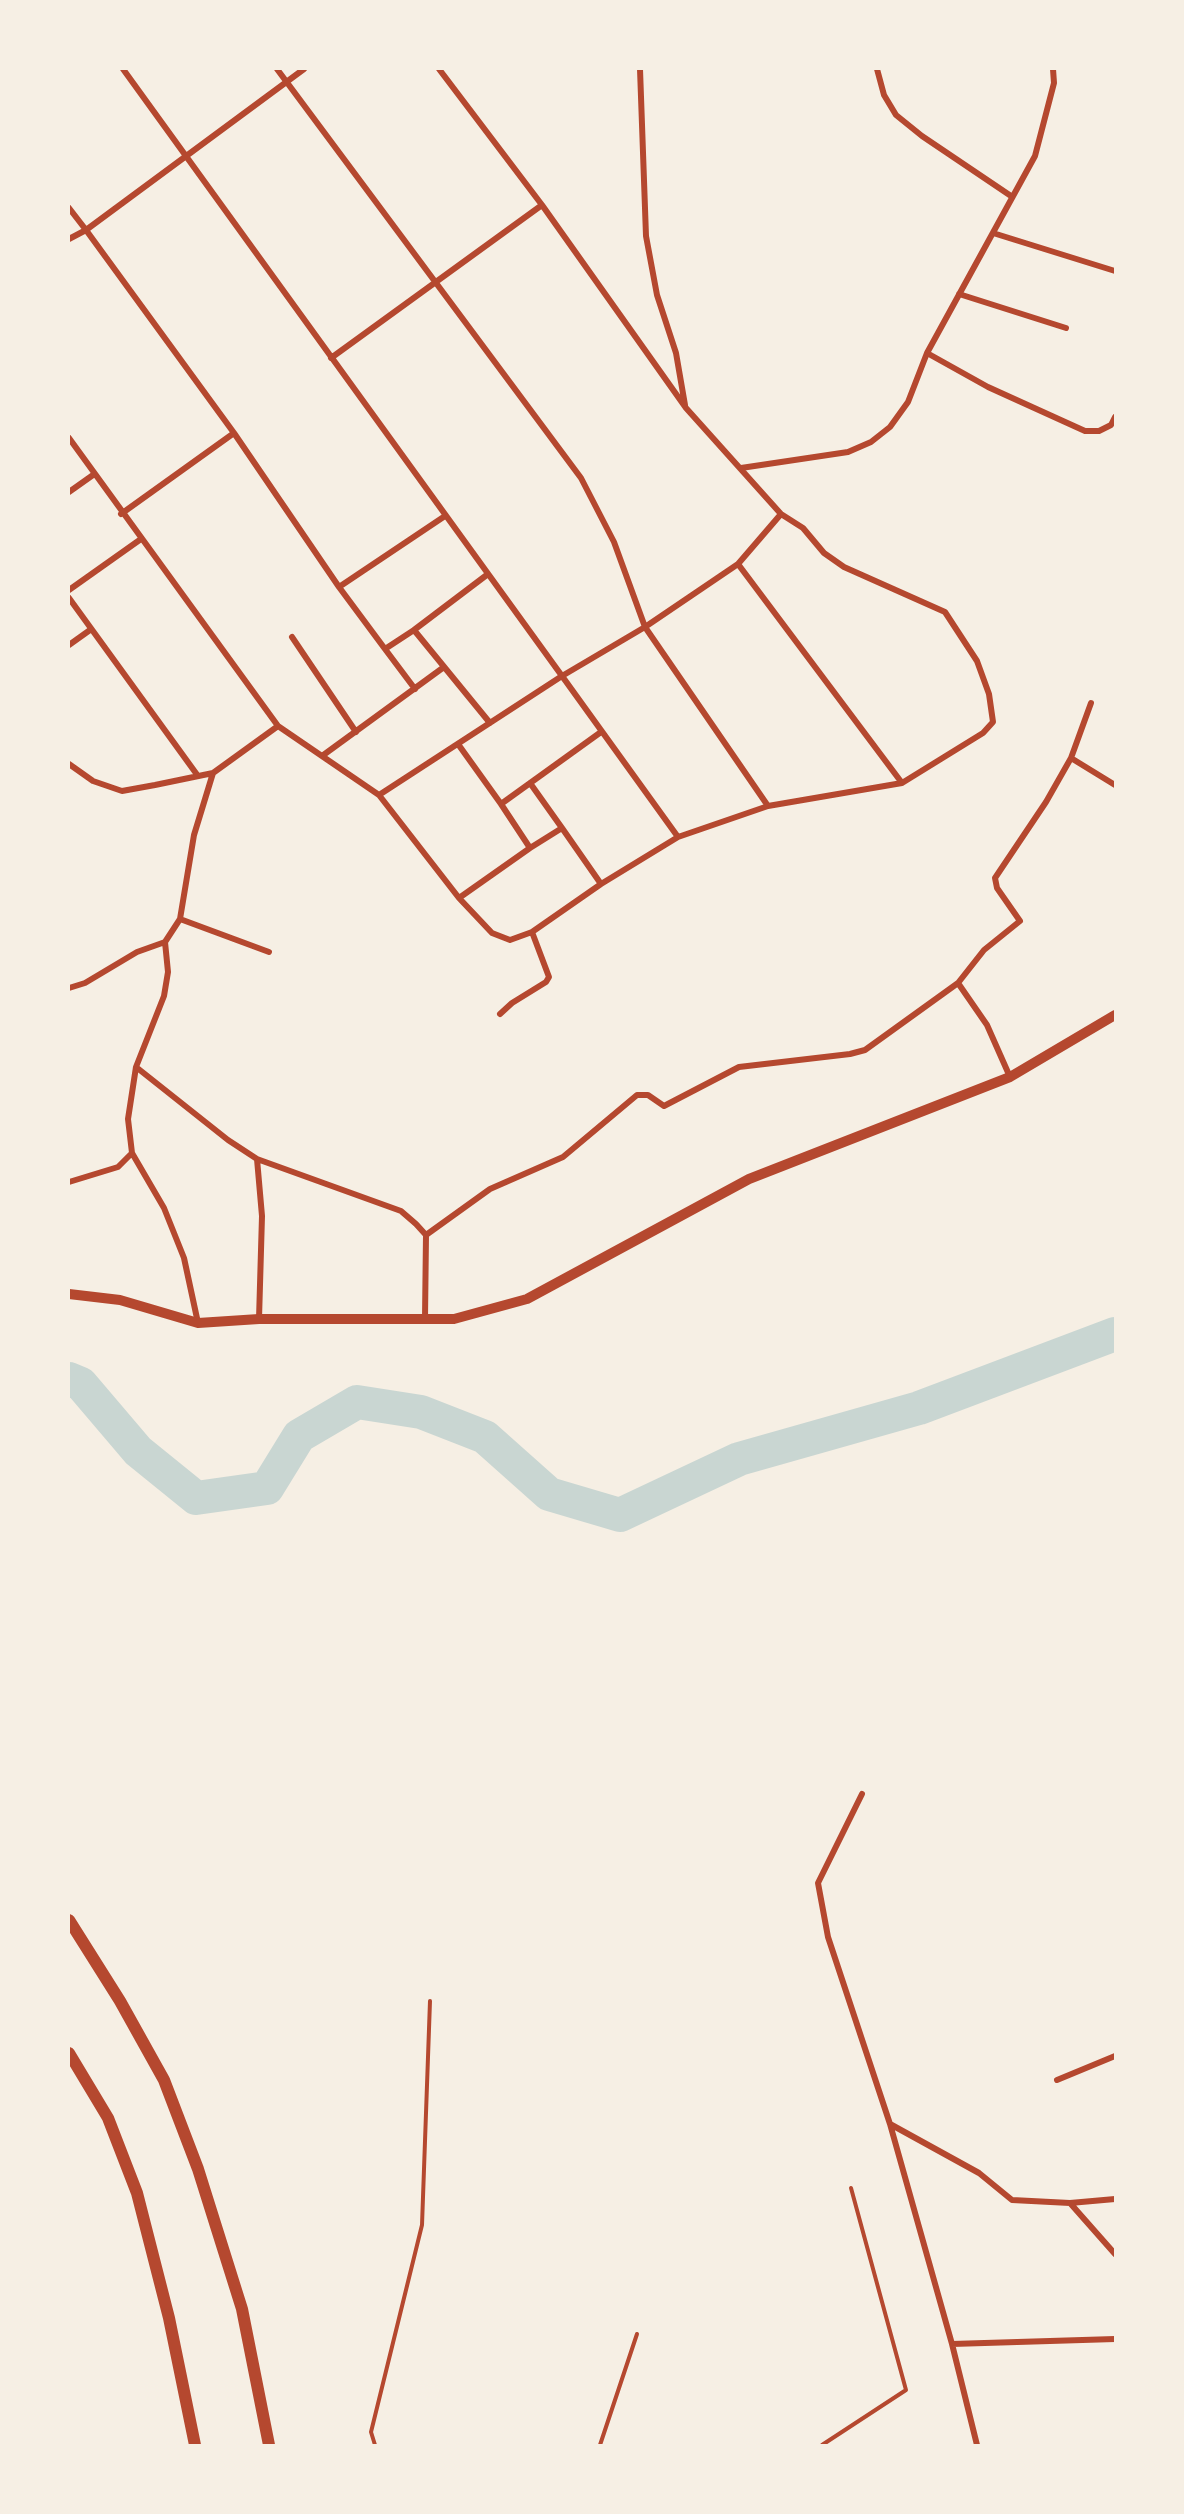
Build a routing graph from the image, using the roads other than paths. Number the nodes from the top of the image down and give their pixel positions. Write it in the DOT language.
graph roads {
  1 [pos="123,69"];
  2 [pos="277,69"];
  3 [pos="303,69"];
  4 [pos="439,69"];
  5 [pos="640,69"];
  6 [pos="877,69"];
  7 [pos="1053,69"];
  8 [pos="286,82"];
  9 [pos="186,155"];
  10 [pos="1011,196"];
  11 [pos="542,205"];
  12 [pos="69,208"];
  13 [pos="86,230"];
  14 [pos="993,233"];
  15 [pos="69,239"];
  16 [pos="1115,271"];
  17 [pos="437,282"];
  18 [pos="959,294"];
  19 [pos="1066,328"];
  20 [pos="927,353"];
  21 [pos="332,358"];
  22 [pos="686,408"];
  23 [pos="1115,417"];
  24 [pos="234,433"];
  25 [pos="69,438"];
  26 [pos="741,468"];
  27 [pos="93,475"];
  28 [pos="69,492"];
  29 [pos="121,514"];
  30 [pos="782,514"];
  31 [pos="445,516"];
  32 [pos="141,539"];
  33 [pos="738,564"];
  34 [pos="488,574"];
  35 [pos="339,587"];
  36 [pos="69,590"];
  37 [pos="69,598"];
  38 [pos="645,627"];
  39 [pos="90,630"];
  40 [pos="414,630"];
  41 [pos="292,637"];
  42 [pos="69,645"];
  43 [pos="385,649"];
  44 [pos="444,667"];
  45 [pos="562,676"];
  46 [pos="415,689"];
  47 [pos="1091,703"];
  48 [pos="490,723"];
  49 [pos="278,726"];
  50 [pos="356,732"];
  51 [pos="601,732"];
  52 [pos="458,744"];
  53 [pos="322,756"];
  54 [pos="1071,758"];
  55 [pos="69,764"];
  56 [pos="213,773"];
  57 [pos="198,776"];
  58 [pos="530,783"];
  59 [pos="902,783"];
  60 [pos="1115,785"];
  61 [pos="379,795"];
  62 [pos="501,804"];
  63 [pos="768,806"];
  64 [pos="562,828"];
  65 [pos="678,837"];
  66 [pos="530,848"];
  67 [pos="601,884"];
  68 [pos="459,898"];
  69 [pos="180,919"];
  70 [pos="532,932"];
  71 [pos="165,942"];
  72 [pos="269,952"];
  73 [pos="958,983"];
  74 [pos="69,988"];
  75 [pos="500,1014"];
  76 [pos="1115,1015"];
  77 [pos="136,1067"];
  78 [pos="1010,1077"];
  79 [pos="132,1153"];
  80 [pos="257,1159"];
  81 [pos="69,1182"];
  82 [pos="426,1235"];
  83 [pos="69,1294"];
  84 [pos="424,1318"];
  85 [pos="259,1319"];
  86 [pos="198,1323"];
  87 [pos="862,1794"];
  88 [pos="69,1920"];
  89 [pos="69,2054"];
  90 [pos="1115,2056"];
  91 [pos="1057,2080"];
  92 [pos="890,2124"];
  93 [pos="1115,2199"];
  94 [pos="1070,2204"];
  95 [pos="1115,2254"];
  96 [pos="1115,2339"];
  97 [pos="952,2344"];
  98 [pos="195,2445"];
  99 [pos="268,2445"];
  100 [pos="977,2445"];
  1 -- 9 [label="street"];
  2 -- 8 [label="street"];
  3 -- 8 [label="street"];
  4 -- 11 [label="street"];
  5 -- 22 [label="street"];
  6 -- 10 [label="street"];
  7 -- 10 [label="street"];
  8 -- 9 [label="street"];
  8 -- 17 [label="street"];
  9 -- 13 [label="street"];
  9 -- 21 [label="street"];
  10 -- 14 [label="street"];
  11 -- 17 [label="street"];
  11 -- 22 [label="street"];
  12 -- 13 [label="street"];
  13 -- 15 [label="street"];
  13 -- 24 [label="street"];
  14 -- 16 [label="street"];
  14 -- 18 [label="street"];
  17 -- 21 [label="street"];
  17 -- 38 [label="street"];
  18 -- 19 [label="street"];
  18 -- 20 [label="street"];
  20 -- 23 [label="street"];
  20 -- 26 [label="street"];
  21 -- 31 [label="street"];
  22 -- 26 [label="street"];
  24 -- 29 [label="street"];
  24 -- 35 [label="street"];
  25 -- 27 [label="street"];
  26 -- 30 [label="street"];
  27 -- 28 [label="street"];
  27 -- 29 [label="street"];
  29 -- 32 [label="street"];
  30 -- 33 [label="street"];
  30 -- 59 [label="street"];
  31 -- 34 [label="street"];
  31 -- 35 [label="street"];
  32 -- 36 [label="street"];
  32 -- 49 [label="street"];
  33 -- 38 [label="street"];
  33 -- 59 [label="street"];
  34 -- 40 [label="street"];
  34 -- 45 [label="street"];
  35 -- 43 [label="street"];
  37 -- 39 [label="street"];
  38 -- 45 [label="street"];
  38 -- 63 [label="street"];
  39 -- 42 [label="street"];
  39 -- 57 [label="street"];
  40 -- 43 [label="street"];
  40 -- 44 [label="street"];
  41 -- 50 [label="street"];
  43 -- 46 [label="street"];
  44 -- 46 [label="street"];
  44 -- 48 [label="street"];
  45 -- 48 [label="street"];
  45 -- 51 [label="street"];
  46 -- 50 [label="street"];
  47 -- 54 [label="street"];
  48 -- 52 [label="street"];
  49 -- 53 [label="street"];
  49 -- 56 [label="street"];
  50 -- 53 [label="street"];
  51 -- 58 [label="street"];
  51 -- 65 [label="street"];
  52 -- 61 [label="street"];
  52 -- 62 [label="street"];
  53 -- 61 [label="street"];
  54 -- 60 [label="street"];
  54 -- 73 [label="street"];
  55 -- 57 [label="street"];
  56 -- 57 [label="street"];
  56 -- 69 [label="street"];
  58 -- 62 [label="street"];
  58 -- 64 [label="street"];
  59 -- 63 [label="street"];
  61 -- 68 [label="street"];
  62 -- 66 [label="street"];
  63 -- 65 [label="street"];
  64 -- 66 [label="street"];
  64 -- 67 [label="street"];
  65 -- 67 [label="street"];
  66 -- 68 [label="street"];
  67 -- 70 [label="street"];
  68 -- 70 [label="street"];
  69 -- 71 [label="street"];
  69 -- 72 [label="street"];
  70 -- 75 [label="street"];
  71 -- 74 [label="street"];
  71 -- 77 [label="street"];
  73 -- 78 [label="street"];
  73 -- 82 [label="street"];
  76 -- 78 [label="street"];
  77 -- 79 [label="street"];
  77 -- 80 [label="street"];
  78 -- 84 [label="street"];
  79 -- 81 [label="street"];
  79 -- 86 [label="street"];
  80 -- 82 [label="street"];
  80 -- 85 [label="street"];
  82 -- 84 [label="street"];
  83 -- 86 [label="street"];
  84 -- 85 [label="street"];
  85 -- 86 [label="street"];
  87 -- 92 [label="street"];
  88 -- 99 [label="main road"];
  89 -- 98 [label="main road"];
  90 -- 91 [label="street"];
  92 -- 94 [label="street"];
  92 -- 97 [label="street"];
  93 -- 94 [label="street"];
  94 -- 95 [label="street"];
  96 -- 97 [label="street"];
  97 -- 100 [label="street"];
}
